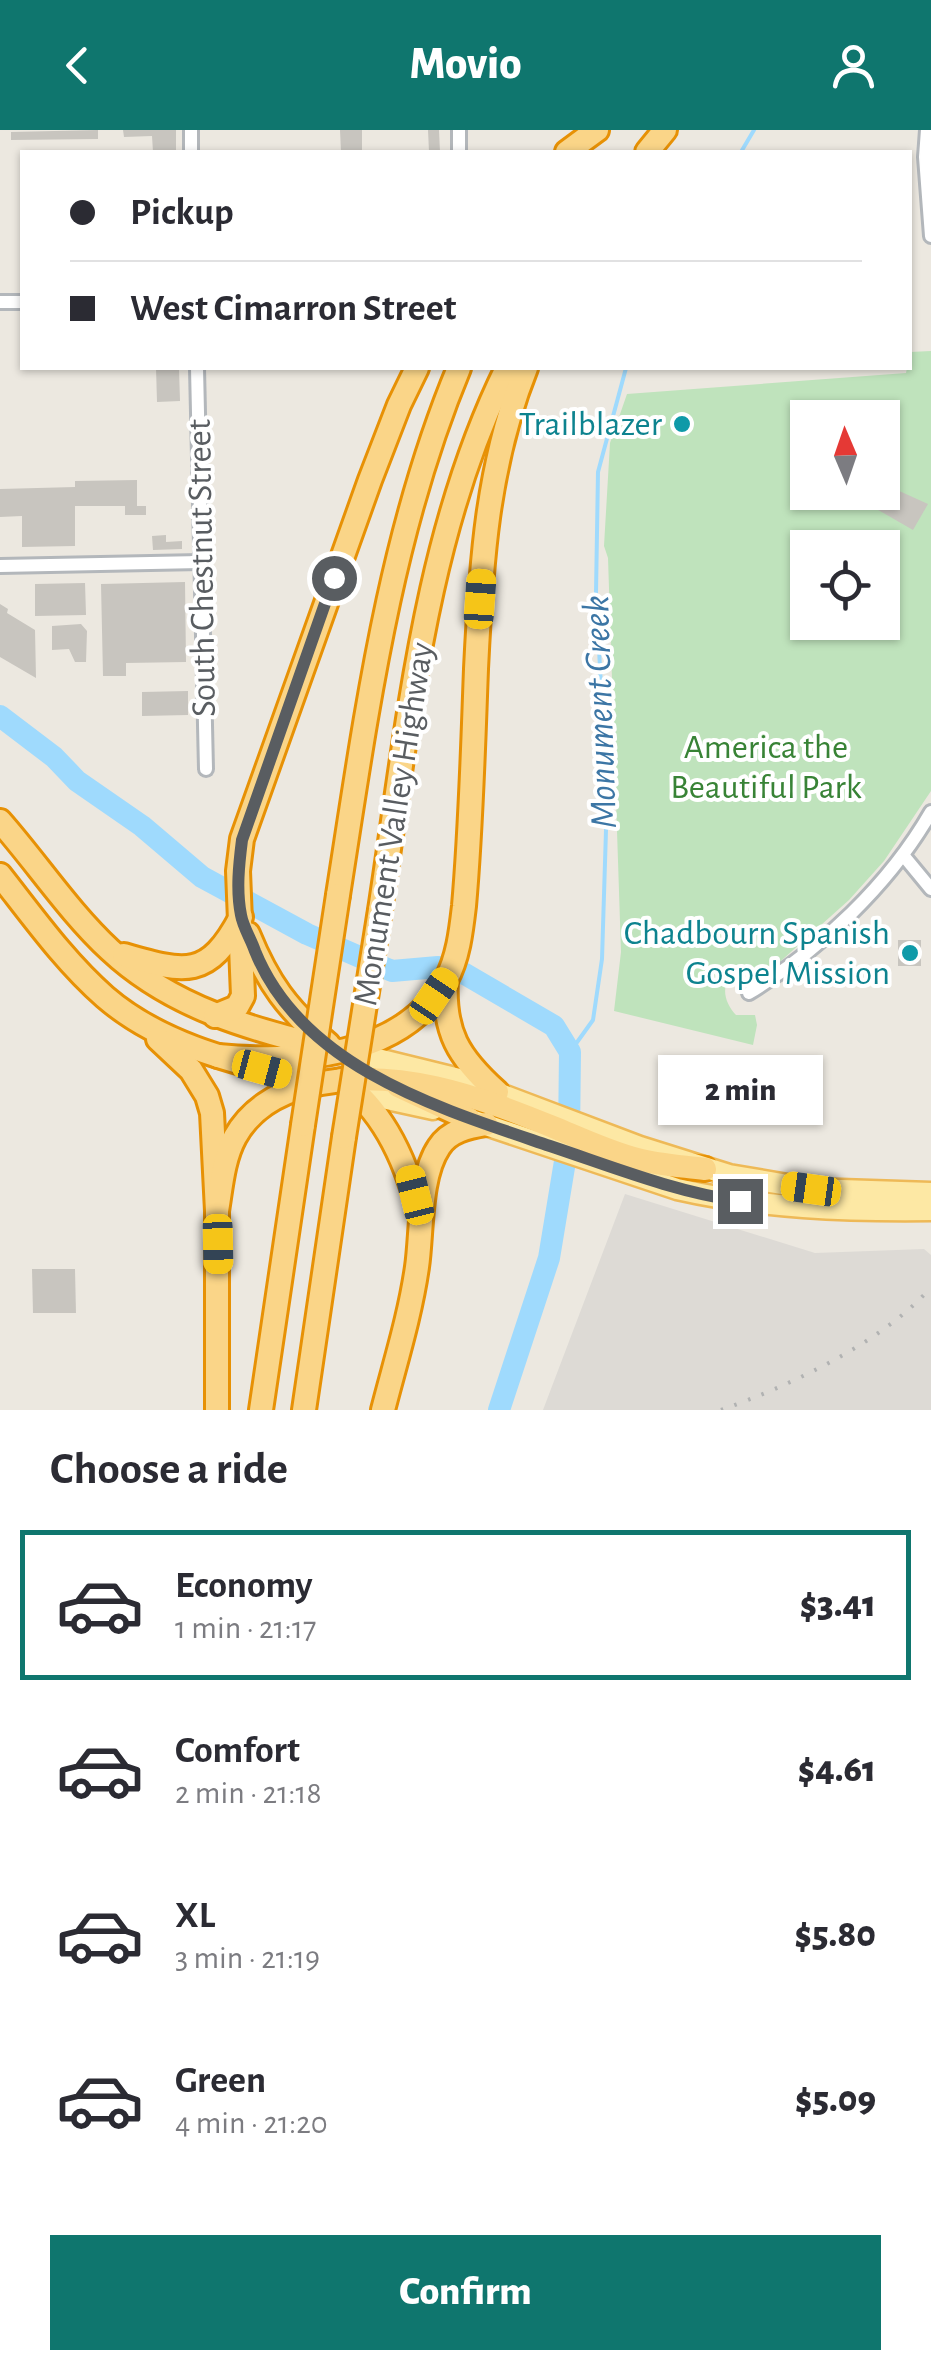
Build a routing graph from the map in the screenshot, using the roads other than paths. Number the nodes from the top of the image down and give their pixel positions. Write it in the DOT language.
graph roads {
  1 [pos="597,130"];
  2 [pos="664,130"];
  3 [pos="927,130"];
  4 [pos="570,150"];
  5 [pos="648,150"];
  6 [pos="931,236"];
  7 [pos="197,370"];
  8 [pos="416,370"];
  9 [pos="457,370"];
  10 [pos="506,370"];
  11 [pos="525,370"];
  12 [pos="201,562"];
  13 [pos="0,566"];
  14 [pos="206,769"];
  15 [pos="931,812"];
  16 [pos="0,821"];
  17 [pos="903,855"];
  18 [pos="0,875"];
  19 [pos="931,888"];
  20 [pos="242,932"];
  21 [pos="111,952"];
  22 [pos="749,993"];
  23 [pos="436,1009"];
  24 [pos="215,1016"];
  25 [pos="136,1019"];
  26 [pos="332,1053"];
  27 [pos="218,1056"];
  28 [pos="385,1079"];
  29 [pos="338,1085"];
  30 [pos="486,1109"];
  31 [pos="705,1169"];
  32 [pos="931,1193"];
  33 [pos="217,1211"];
  34 [pos="921,1211"];
  35 [pos="420,1217"];
  36 [pos="217,1410"];
  37 [pos="261,1410"];
  38 [pos="304,1410"];
  39 [pos="382,1410"];
  1 -- 4 [label="highway"];
  2 -- 5 [label="highway"];
  3 -- 6 [label="street"];
  7 -- 12 [label="street, South Chestnut Street"];
  8 -- 20 [label="highway"];
  9 -- 37 [label="highway, Monument Valley Highway, bridge"];
  10 -- 38 [label="highway, Monument Valley Highway, bridge"];
  11 -- 23 [label="highway"];
  12 -- 13 [label="street"];
  12 -- 14 [label="street, South Chestnut Street"];
  15 -- 17 [label="street"];
  16 -- 21 [label="highway"];
  17 -- 19 [label="street"];
  17 -- 22 [label="street"];
  18 -- 25 [label="highway"];
  20 -- 21 [label="highway"];
  20 -- 24 [label="highway"];
  20 -- 26 [label="highway"];
  21 -- 24 [label="highway"];
  23 -- 26 [label="highway"];
  23 -- 30 [label="highway"];
  24 -- 26 [label="highway"];
  25 -- 27 [label="highway"];
  25 -- 33 [label="highway"];
  26 -- 27 [label="highway"];
  26 -- 28 [label="highway"];
  26 -- 29 [label="highway"];
  26 -- 30 [label="main road"];
  27 -- 29 [label="highway"];
  28 -- 29 [label="highway"];
  28 -- 30 [label="highway"];
  29 -- 30 [label="main road"];
  29 -- 33 [label="highway"];
  29 -- 35 [label="highway"];
  30 -- 31 [label="highway"];
  30 -- 34 [label="main road"];
  30 -- 35 [label="highway"];
  31 -- 32 [label="main road"];
  33 -- 36 [label="highway"];
  35 -- 39 [label="highway"];
}
